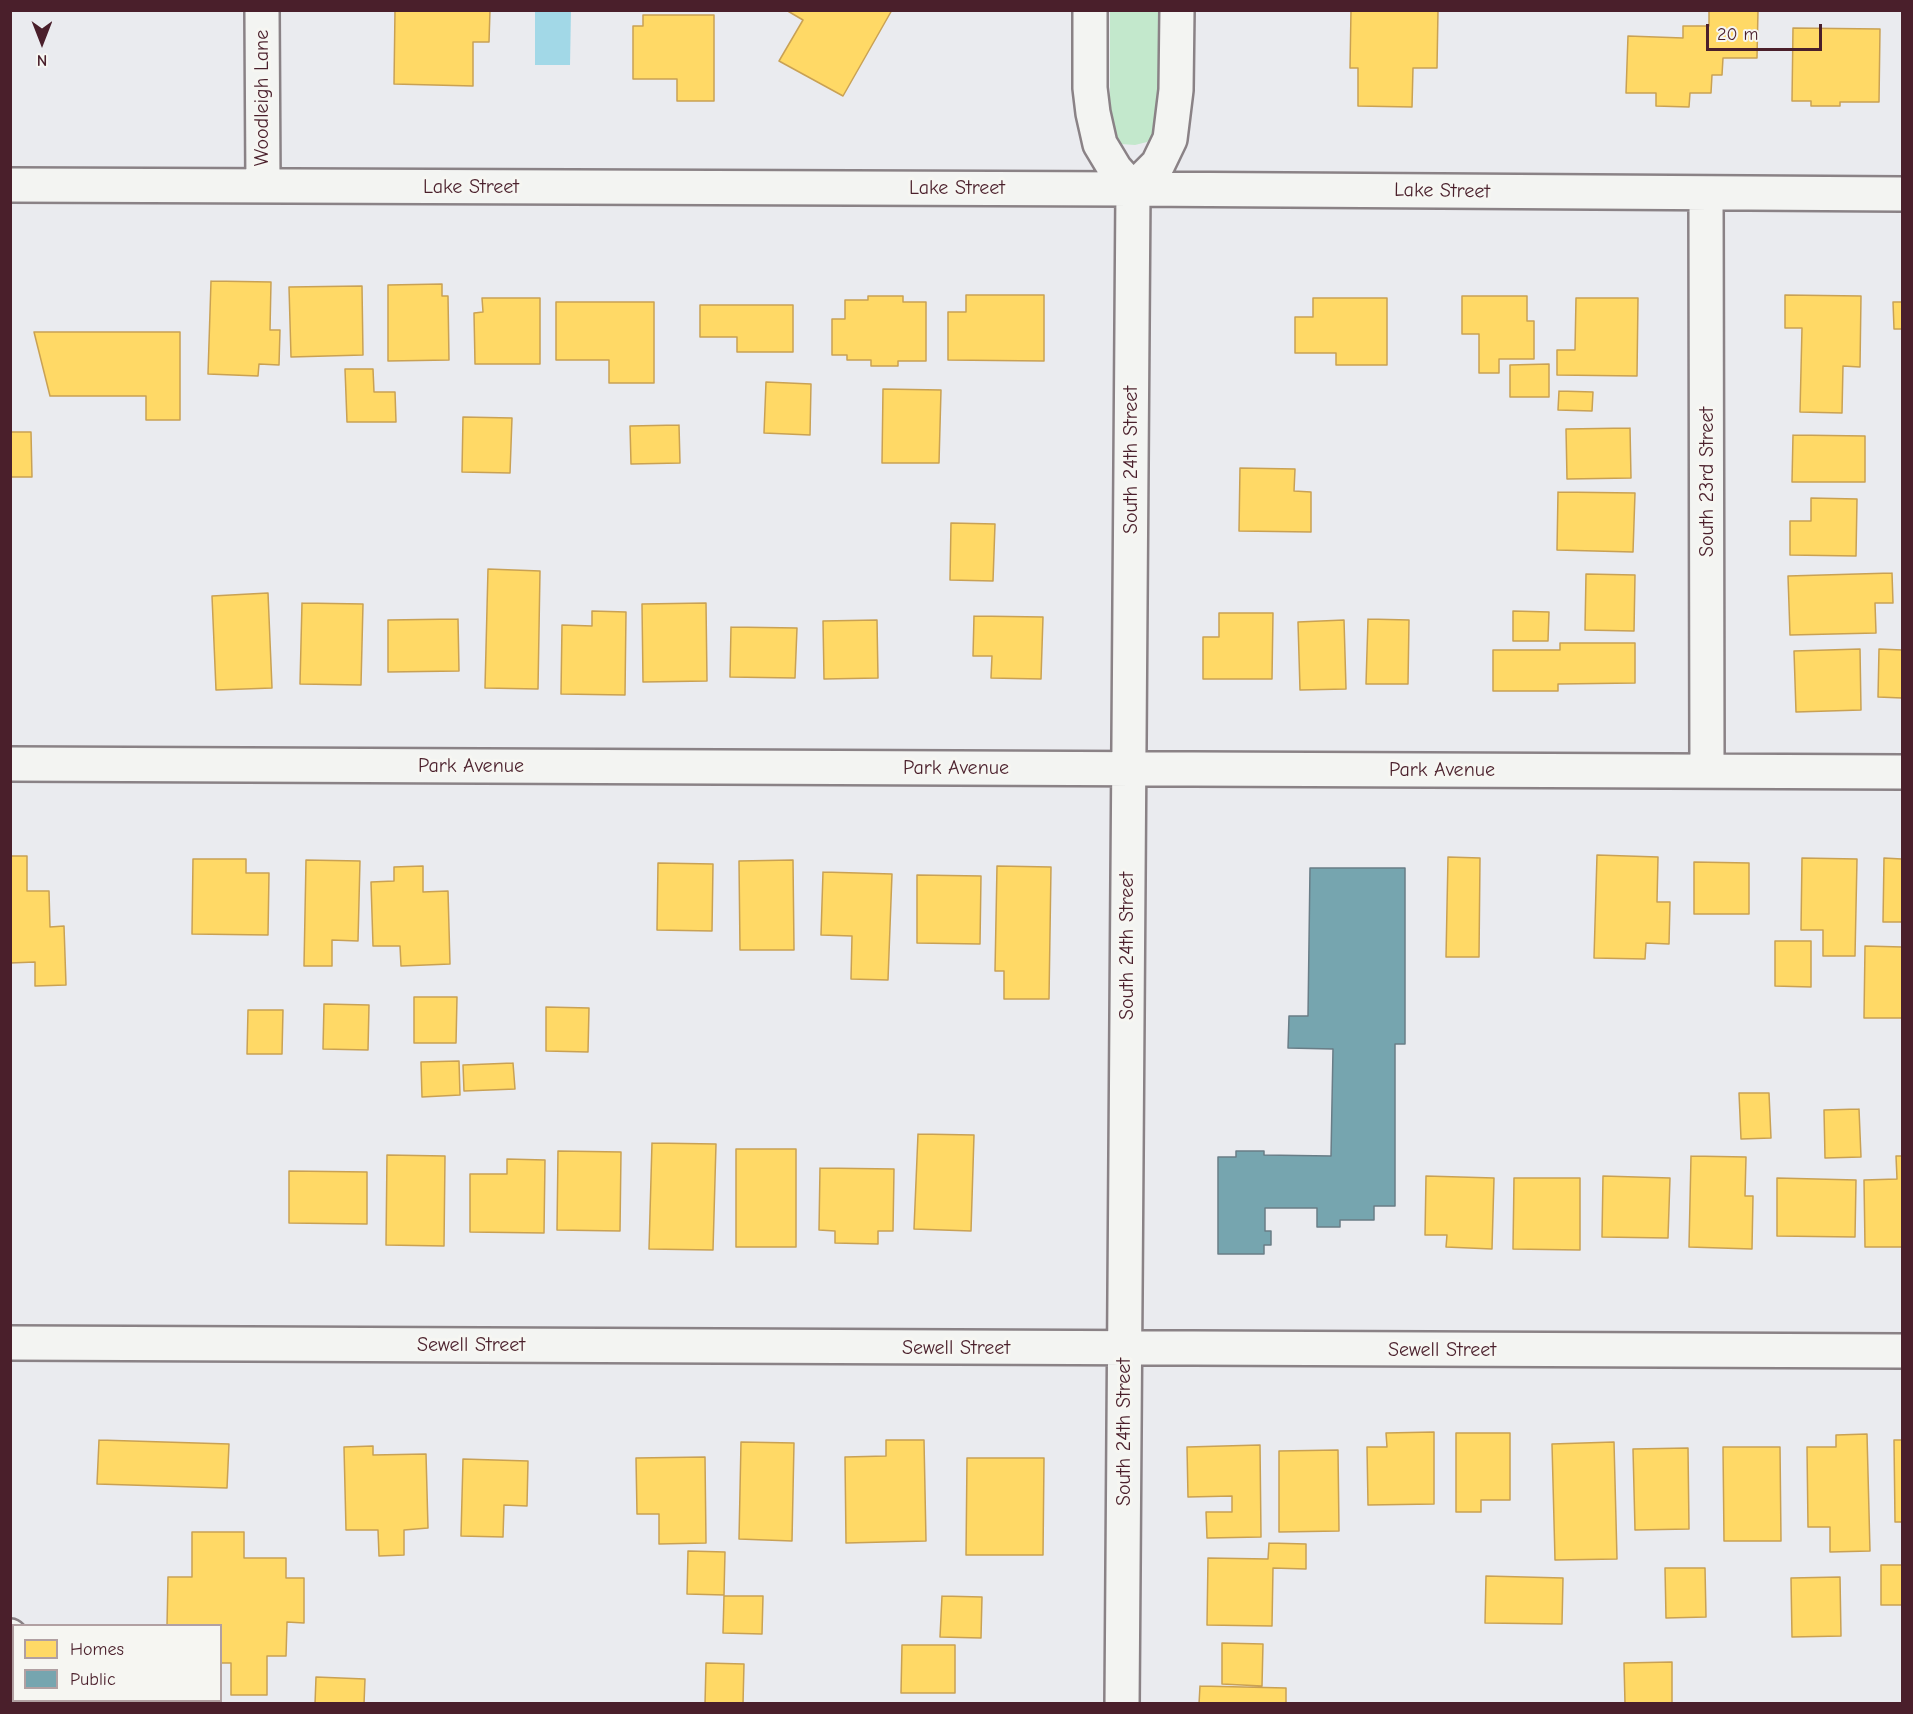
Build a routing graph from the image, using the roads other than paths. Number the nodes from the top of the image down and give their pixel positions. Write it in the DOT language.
graph roads {
  1 [pos="262,10"];
  2 [pos="1090,10"];
  3 [pos="1177,10"];
  4 [pos="10,185"];
  5 [pos="263,186"];
  6 [pos="1133,189"];
  7 [pos="1706,194"];
  8 [pos="1902,194"];
  9 [pos="10,764"];
  10 [pos="1129,769"];
  11 [pos="1707,771"];
  12 [pos="1902,771"];
  13 [pos="10,1343"];
  14 [pos="1124,1348"];
  15 [pos="1902,1351"];
  16 [pos="1122,1704"];
  1 -- 5 [label="street, Woodleigh Lane"];
  2 -- 6 [label="street"];
  3 -- 6 [label="street"];
  4 -- 5 [label="street, Lake Street"];
  5 -- 6 [label="street, Lake Street"];
  6 -- 7 [label="street, Lake Street"];
  6 -- 10 [label="street, South 24th Street"];
  7 -- 8 [label="street, Lake Street"];
  7 -- 11 [label="street, South 23rd Street"];
  9 -- 10 [label="street, Park Avenue"];
  10 -- 11 [label="street, Park Avenue"];
  10 -- 14 [label="street, South 24th Street"];
  11 -- 12 [label="street, Park Avenue"];
  13 -- 14 [label="street, Sewell Street"];
  14 -- 15 [label="street, Sewell Street"];
  14 -- 16 [label="street, South 24th Street"];
}
